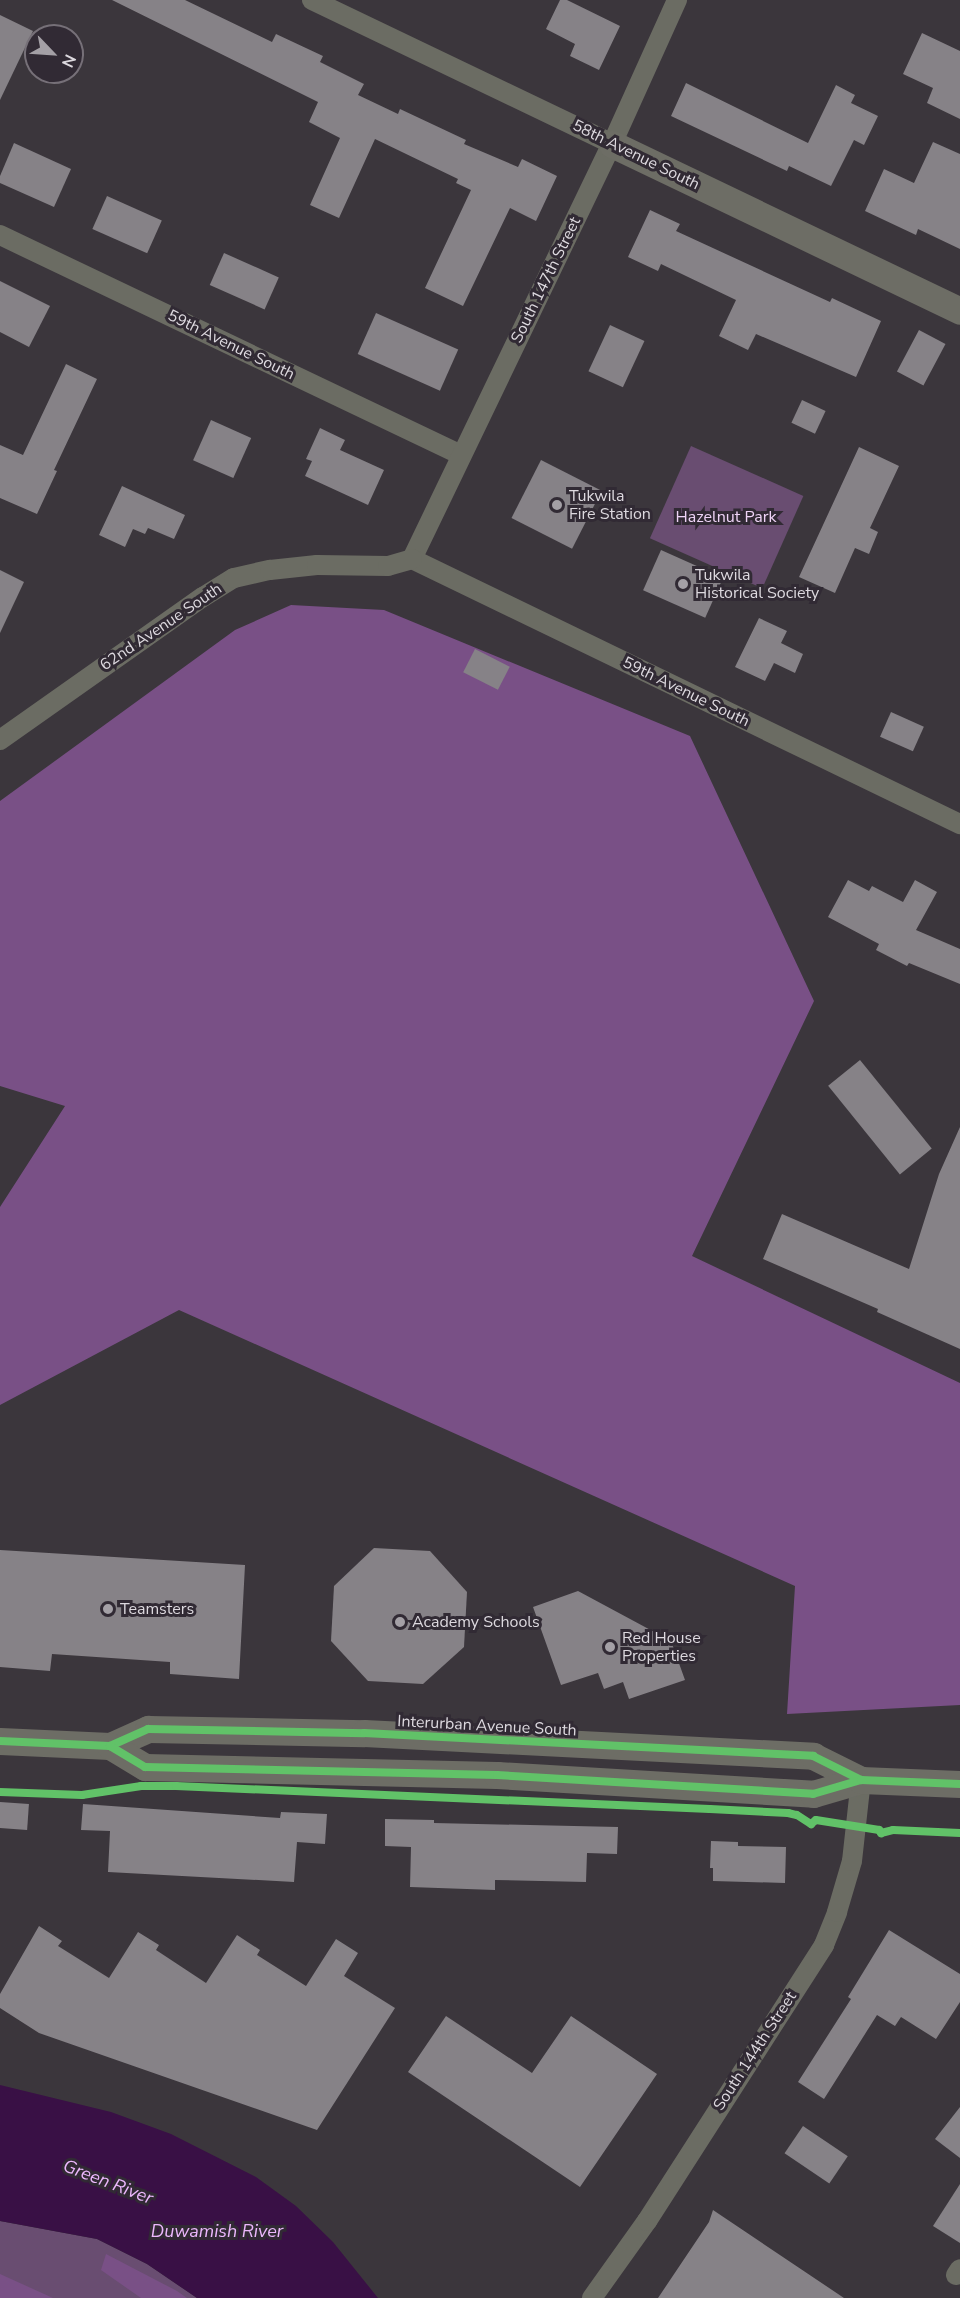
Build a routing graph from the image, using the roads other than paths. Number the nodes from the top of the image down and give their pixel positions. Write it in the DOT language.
graph roads {
  1 [pos="312,0"];
  2 [pos="677,0"];
  3 [pos="612,144"];
  4 [pos="0,235"];
  5 [pos="960,311"];
  6 [pos="461,455"];
  7 [pos="412,559"];
  8 [pos="0,740"];
  9 [pos="960,824"];
  10 [pos="0,1741"];
  11 [pos="110,1746"];
  12 [pos="861,1780"];
  13 [pos="960,1784"];
  14 [pos="592,2298"];
  1 -- 3 [label="street, 58th Avenue South"];
  2 -- 3 [label="street, South 147th Street"];
  3 -- 5 [label="main road, 58th Avenue South"];
  3 -- 6 [label="street, South 147th Street"];
  4 -- 6 [label="street, 59th Avenue South"];
  6 -- 7 [label="street, South 147th Street"];
  7 -- 8 [label="street, 62nd Avenue South"];
  7 -- 9 [label="street, 59th Avenue South"];
  10 -- 11 [label="main road, Interurban Avenue South"];
  11 -- 12 [label="main road, Interurban Avenue South"];
  11 -- 12 [label="main road, Interurban Avenue South"];
  12 -- 13 [label="main road, Interurban Avenue South"];
  12 -- 14 [label="street, South 144th Street"];
}
